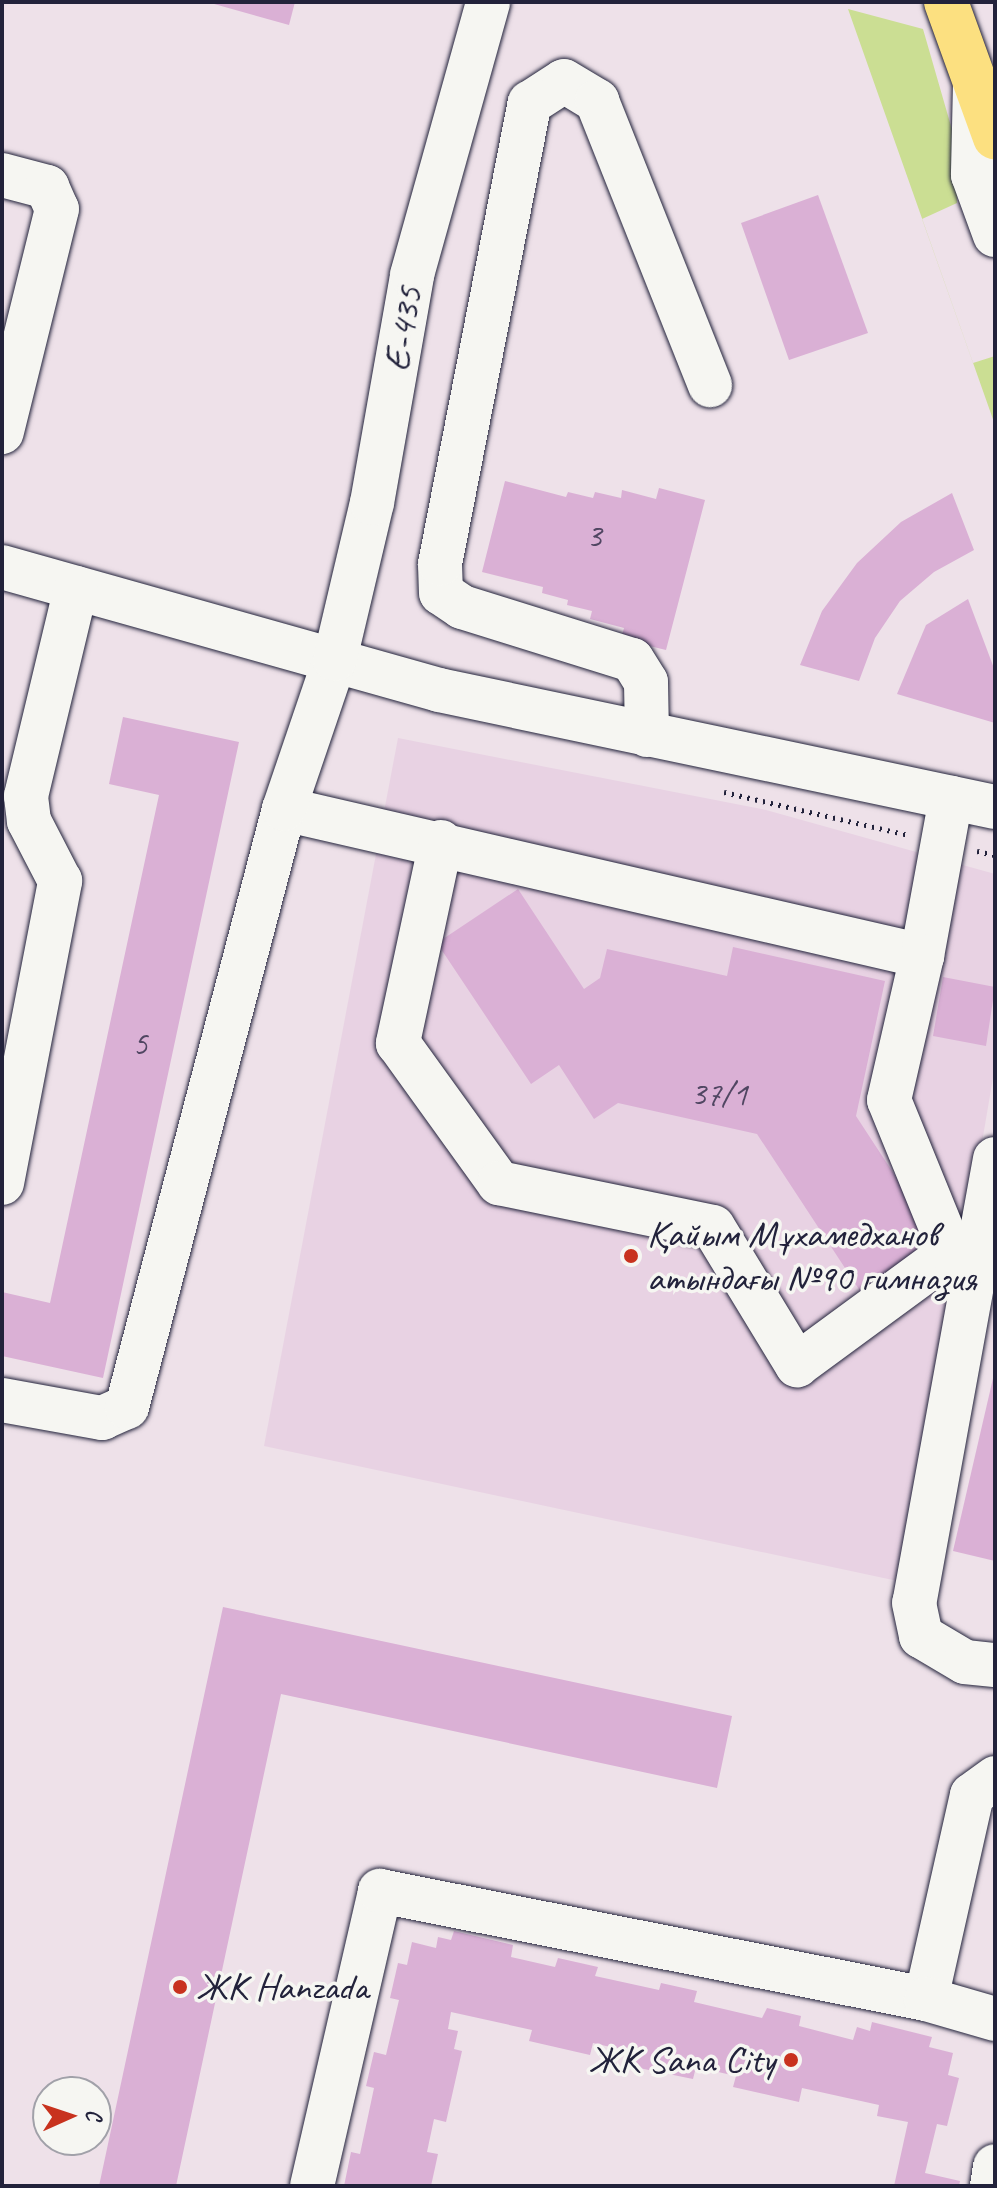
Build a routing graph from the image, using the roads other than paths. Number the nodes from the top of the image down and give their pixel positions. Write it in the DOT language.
graph roads {
  1 [pos="488,2"];
  2 [pos="946,2"];
  3 [pos="975,81"];
  4 [pos="995,137"];
  5 [pos="2,175"];
  6 [pos="995,235"];
  7 [pos="710,385"];
  8 [pos="2,432"];
  9 [pos="2,567"];
  10 [pos="76,588"];
  11 [pos="335,659"];
  12 [pos="647,735"];
  13 [pos="951,798"];
  14 [pos="995,807"];
  15 [pos="284,809"];
  16 [pos="441,842"];
  17 [pos="922,956"];
  18 [pos="995,1159"];
  19 [pos="2,1183"];
  20 [pos="2,1400"];
  21 [pos="995,1665"];
  22 [pos="995,1778"];
  23 [pos="926,1999"];
  24 [pos="995,2019"];
  25 [pos="995,2166"];
  26 [pos="312,2186"];
  27 [pos="992,2186"];
  1 -- 11 [label="lane, Е-435"];
  2 -- 3 [label="main road"];
  3 -- 4 [label="main road"];
  3 -- 6 [label="lane"];
  5 -- 8 [label="lane"];
  7 -- 12 [label="lane"];
  9 -- 10 [label="lane"];
  10 -- 11 [label="lane"];
  10 -- 19 [label="lane"];
  11 -- 12 [label="lane"];
  11 -- 15 [label="lane, Е-435"];
  12 -- 13 [label="lane"];
  13 -- 14 [label="lane"];
  13 -- 17 [label="lane"];
  15 -- 16 [label="lane"];
  15 -- 20 [label="lane, Е-435"];
  16 -- 17 [label="lane"];
  16 -- 17 [label="lane"];
  18 -- 21 [label="lane"];
  22 -- 23 [label="lane"];
  23 -- 24 [label="lane"];
  23 -- 26 [label="lane"];
  25 -- 27 [label="lane"];
}
